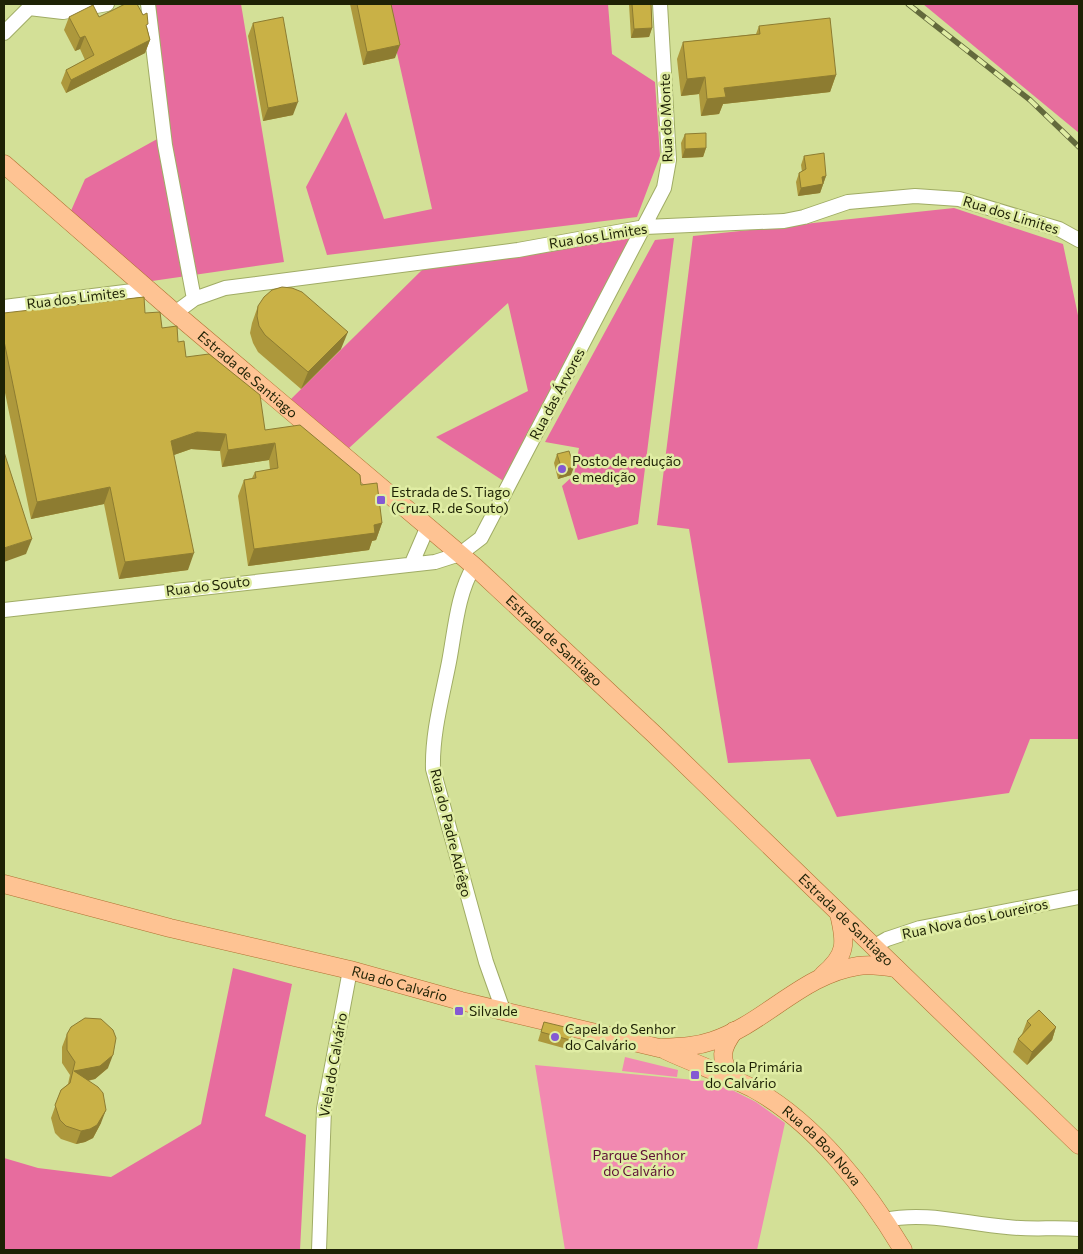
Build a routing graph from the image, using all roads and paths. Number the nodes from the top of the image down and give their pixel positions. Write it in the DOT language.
graph roads {
  1 [pos="107,4"];
  2 [pos="148,4"];
  3 [pos="660,4"];
  4 [pos="31,6"];
  5 [pos="4,34"];
  6 [pos="4,164"];
  7 [pos="645,227"];
  8 [pos="1079,240"];
  9 [pos="149,289"];
  10 [pos="194,299"];
  11 [pos="4,307"];
  12 [pos="175,313"];
  13 [pos="428,526"];
  14 [pos="460,554"];
  15 [pos="412,563"];
  16 [pos="474,566"];
  17 [pos="4,610"];
  18 [pos="4,884"];
  19 [pos="1079,897"];
  20 [pos="839,914"];
  21 [pos="873,947"];
  22 [pos="843,961"];
  23 [pos="896,968"];
  24 [pos="350,970"];
  25 [pos="503,1010"];
  26 [pos="734,1031"];
  27 [pos="659,1048"];
  28 [pos="731,1079"];
  29 [pos="1079,1145"];
  30 [pos="885,1220"];
  31 [pos="1079,1228"];
  32 [pos="319,1250"];
  33 [pos="904,1250"];
  1 -- 4 [label="street"];
  2 -- 10 [label="street"];
  3 -- 7 [label="street, Rua do Monte"];
  4 -- 5 [label="street"];
  6 -- 9 [label="main road, Estrada de Santiago"];
  7 -- 8 [label="street, Rua dos Limites"];
  7 -- 10 [label="street, Rua dos Limites"];
  7 -- 14 [label="street, Rua das Árvores"];
  9 -- 11 [label="street, Rua dos Limites"];
  9 -- 12 [label="main road, Estrada de Santiago"];
  10 -- 12 [label="street, Rua dos Limites"];
  12 -- 13 [label="main road, Estrada de Santiago"];
  13 -- 14 [label="main road, Estrada de Santiago"];
  13 -- 15 [label="street"];
  14 -- 15 [label="street, Rua do Souto"];
  14 -- 16 [label="main road, Estrada de Santiago"];
  15 -- 17 [label="street, Rua do Souto"];
  16 -- 20 [label="main road, Estrada de Santiago"];
  16 -- 25 [label="street, Rua do Padre Adrêgo"];
  18 -- 24 [label="main road, Rua do Calvário"];
  19 -- 21 [label="street, Rua Nova dos Loureiros"];
  20 -- 21 [label="main road, Estrada de Santiago"];
  20 -- 22 [label="main road"];
  21 -- 22 [label="main road"];
  21 -- 23 [label="main road, Estrada de Santiago"];
  22 -- 23 [label="main road"];
  22 -- 26 [label="main road, Rua do Calvário"];
  23 -- 29 [label="main road, Estrada de Santiago"];
  24 -- 25 [label="main road, Rua do Calvário"];
  24 -- 32 [label="street, Viela do Calvário"];
  25 -- 27 [label="main road, Rua do Calvário"];
  26 -- 27 [label="main road, Rua do Calvário"];
  26 -- 28 [label="main road"];
  27 -- 28 [label="main road, Rua da Boa Nova"];
  28 -- 30 [label="main road, Rua da Boa Nova"];
  30 -- 31 [label="street"];
  30 -- 33 [label="main road, Rua da Boa Nova"];
}
